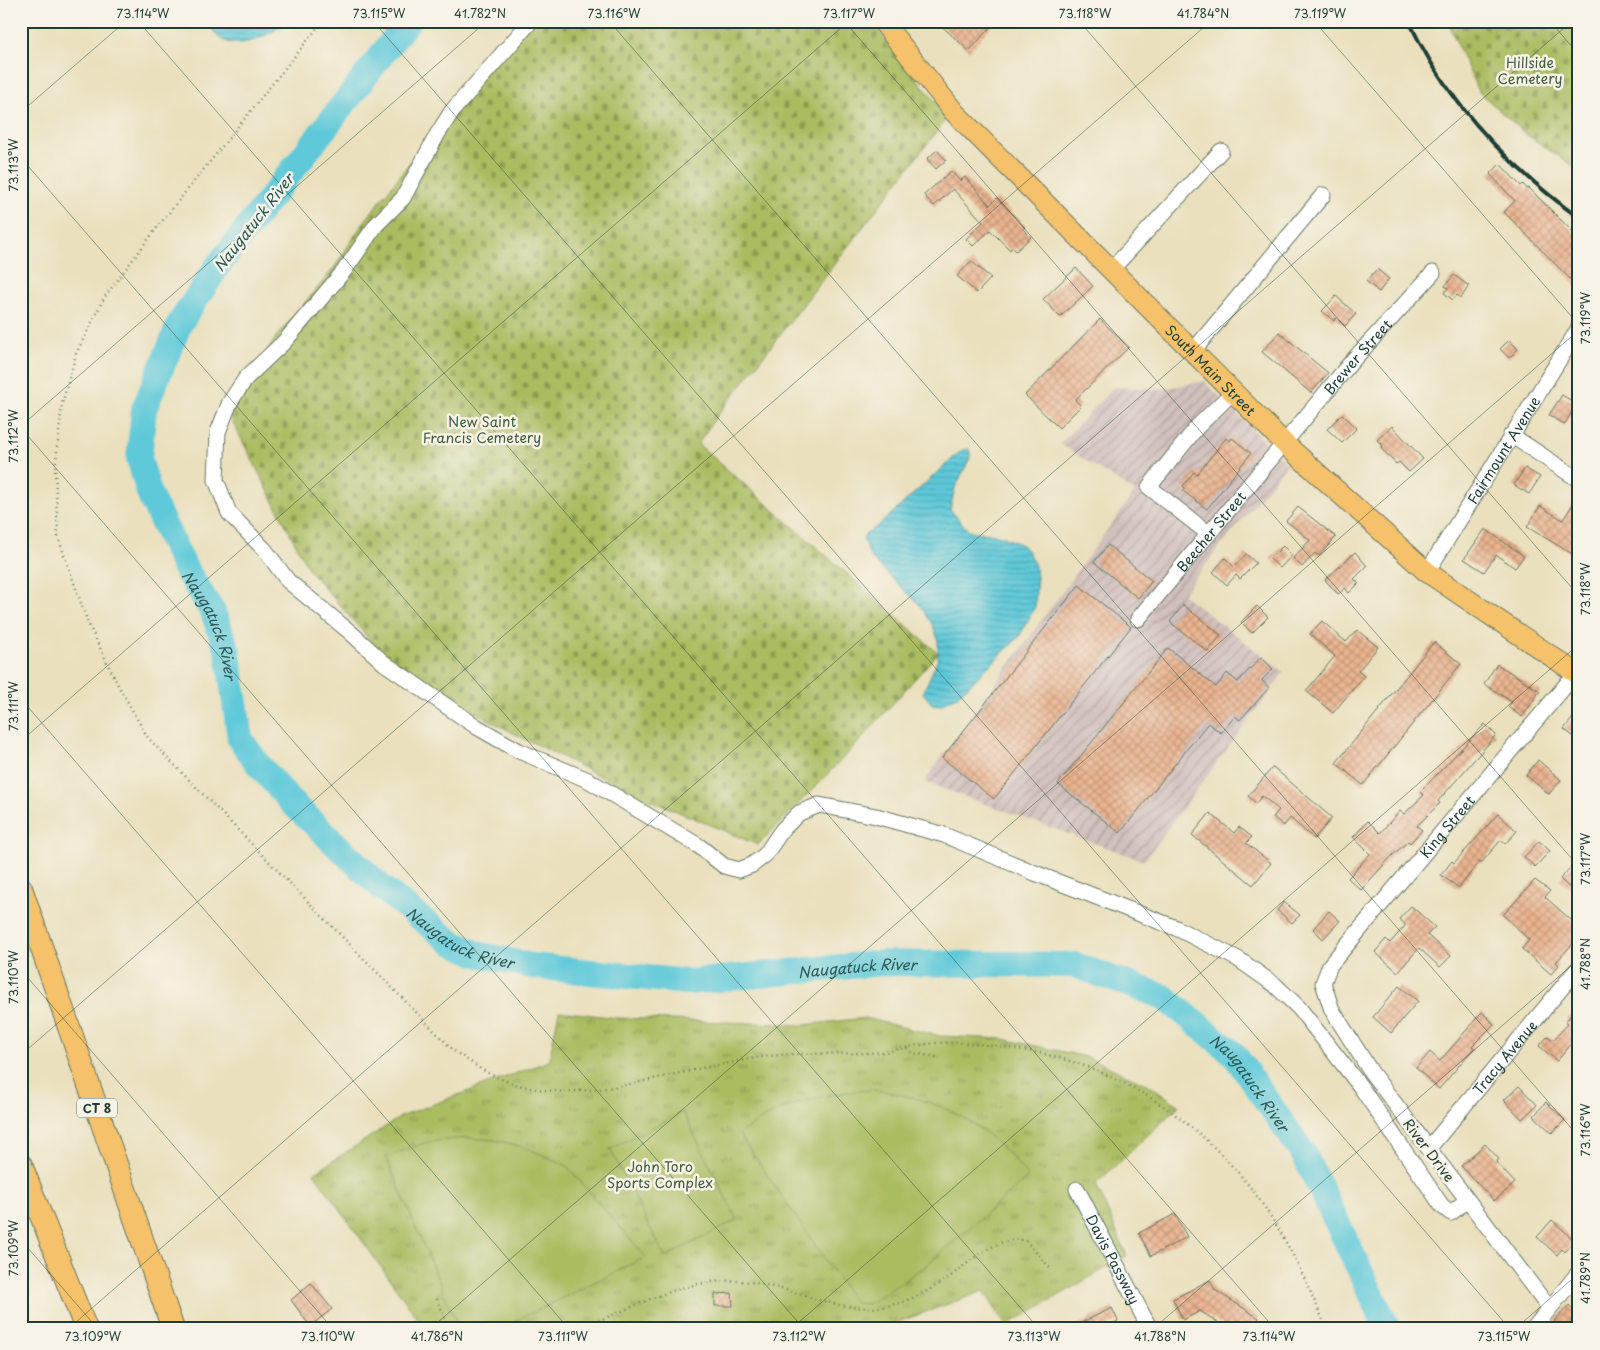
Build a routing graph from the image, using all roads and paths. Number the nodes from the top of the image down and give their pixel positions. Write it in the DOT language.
graph roads {
  1 [pos="324,21"];
  2 [pos="531,21"];
  3 [pos="882,21"];
  4 [pos="1221,151"];
  5 [pos="1323,195"];
  6 [pos="1112,269"];
  7 [pos="1433,273"];
  8 [pos="1579,328"];
  9 [pos="1194,350"];
  10 [pos="1234,391"];
  11 [pos="1511,435"];
  12 [pos="1285,444"];
  13 [pos="1579,480"];
  14 [pos="1209,534"];
  15 [pos="1427,572"];
  16 [pos="1138,619"];
  17 [pos="1577,674"];
  18 [pos="21,888"];
  19 [pos="1579,968"];
  20 [pos="1323,983"];
  21 [pos="908,1048"];
  22 [pos="937,1057"];
  23 [pos="1429,1148"];
  24 [pos="21,1165"];
  25 [pos="1077,1189"];
  26 [pos="1467,1200"];
  27 [pos="1052,1270"];
  28 [pos="1579,1272"];
  29 [pos="437,1299"];
  30 [pos="1549,1308"];
  31 [pos="1538,1327"];
  32 [pos="86,1329"];
  33 [pos="173,1329"];
  34 [pos="449,1329"];
  35 [pos="575,1329"];
  36 [pos="1150,1329"];
  37 [pos="1327,1329"];
  1 -- 21 [label="path"];
  2 -- 26 [label="street"];
  3 -- 6 [label="main road, South Main Street"];
  4 -- 6 [label="street"];
  5 -- 9 [label="street"];
  6 -- 9 [label="main road, South Main Street"];
  7 -- 12 [label="street, Brewer Street"];
  8 -- 11 [label="street, Fairmount Avenue"];
  9 -- 10 [label="main road, South Main Street"];
  10 -- 12 [label="main road, South Main Street"];
  10 -- 14 [label="street"];
  11 -- 13 [label="street"];
  11 -- 15 [label="street, Fairmount Avenue"];
  12 -- 14 [label="street, Beecher Street"];
  12 -- 15 [label="main road, South Main Street"];
  14 -- 16 [label="street, Beecher Street"];
  15 -- 17 [label="main road, South Main Street"];
  17 -- 20 [label="street, King Street"];
  18 -- 33 [label="highway, CT 8"];
  19 -- 23 [label="street, Tracy Avenue"];
  20 -- 23 [label="street, River Drive"];
  21 -- 22 [label="path"];
  21 -- 37 [label="path"];
  23 -- 26 [label="street, River Drive"];
  24 -- 32 [label="highway"];
  25 -- 36 [label="street, Davis Passway"];
  26 -- 30 [label="street, River Drive"];
  27 -- 35 [label="path"];
  28 -- 30 [label="street"];
  29 -- 34 [label="path"];
  30 -- 31 [label="street"];
}
